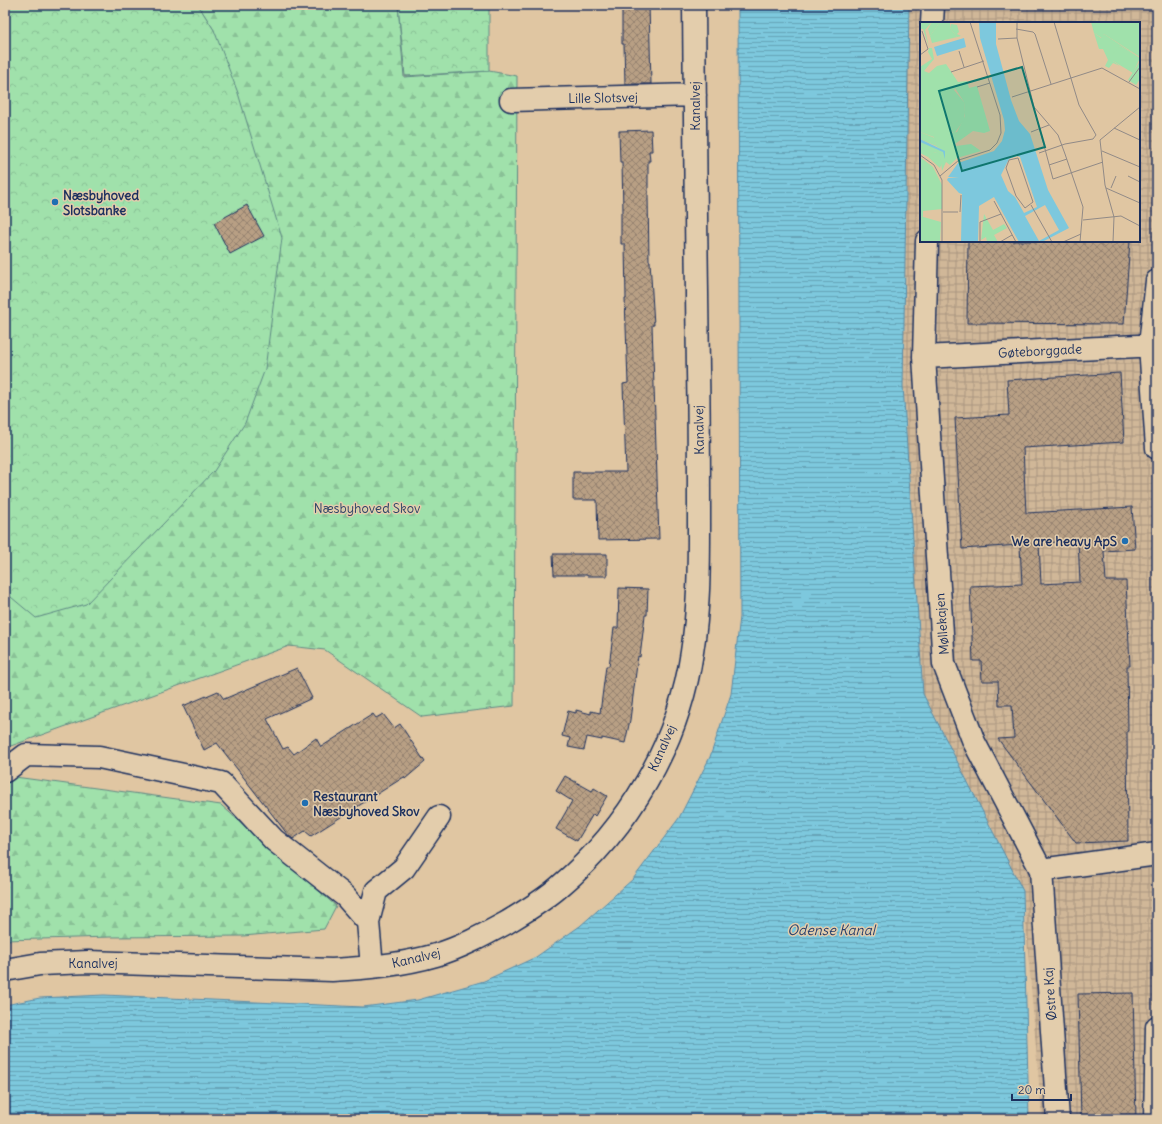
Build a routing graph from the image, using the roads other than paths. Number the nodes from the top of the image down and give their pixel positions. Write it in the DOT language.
graph roads {
  1 [pos="694,5"];
  2 [pos="933,5"];
  3 [pos="932,22"];
  4 [pos="695,95"];
  5 [pos="511,100"];
  6 [pos="927,242"];
  7 [pos="1157,281"];
  8 [pos="1153,345"];
  9 [pos="924,357"];
  10 [pos="1157,448"];
  11 [pos="5,771"];
  12 [pos="439,817"];
  13 [pos="1157,854"];
  14 [pos="1041,870"];
  15 [pos="368,922"];
  16 [pos="372,967"];
  17 [pos="5,970"];
  18 [pos="1157,1027"];
  19 [pos="1058,1119"];
  20 [pos="1155,1119"];
  1 -- 4 [label="street, Kanalvej"];
  2 -- 3 [label="street"];
  4 -- 5 [label="street, Lille Slotsvej"];
  4 -- 16 [label="street, Kanalvej"];
  6 -- 9 [label="street, Møllekajen"];
  7 -- 8 [label="street"];
  8 -- 9 [label="street, Gøteborggade"];
  8 -- 10 [label="street"];
  9 -- 14 [label="street, Møllekajen"];
  11 -- 15 [label="street"];
  12 -- 15 [label="street"];
  13 -- 14 [label="street"];
  14 -- 19 [label="street, Østre Kaj"];
  15 -- 16 [label="street"];
  16 -- 17 [label="street, Kanalvej"];
  18 -- 20 [label="street"];
}
